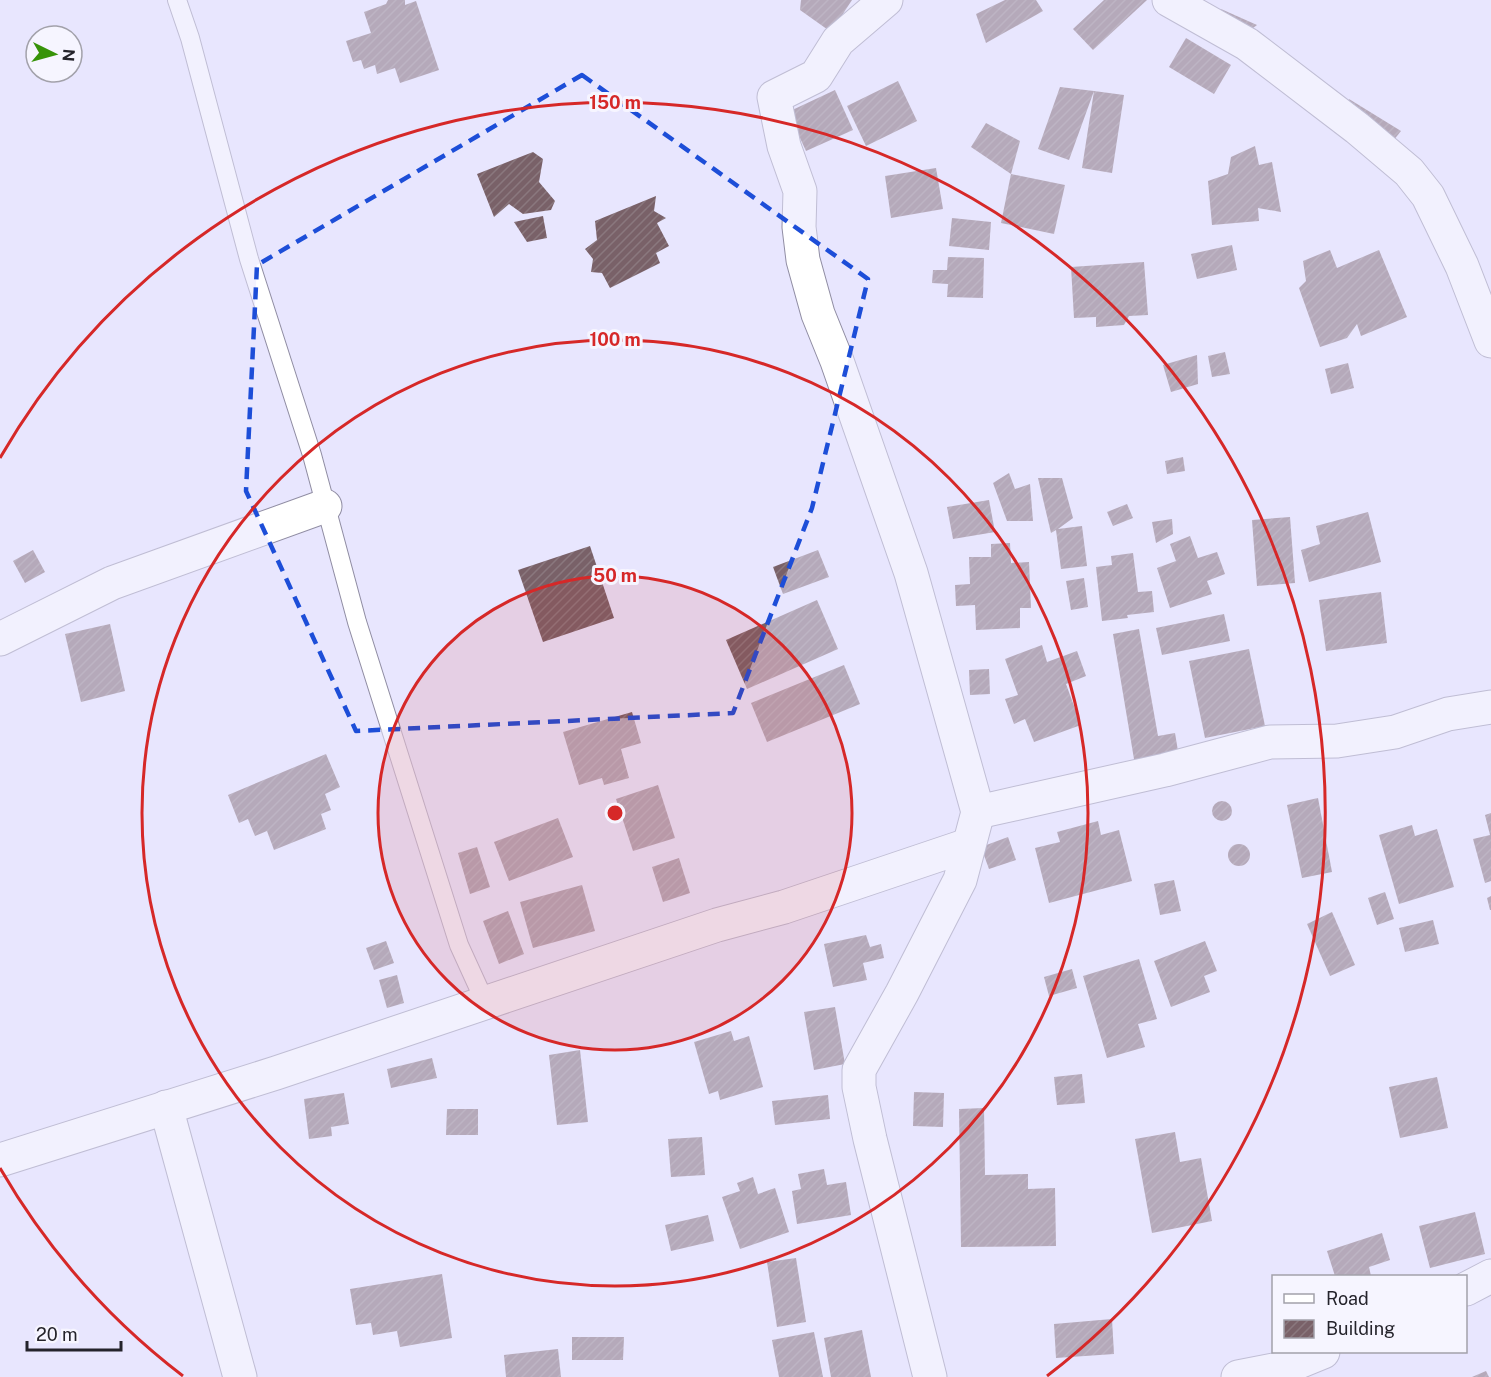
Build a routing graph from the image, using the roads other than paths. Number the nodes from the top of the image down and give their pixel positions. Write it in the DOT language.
graph roads {
  1 [pos="177,0"];
  2 [pos="886,0"];
  3 [pos="1169,0"];
  4 [pos="1491,341"];
  5 [pos="326,506"];
  6 [pos="0,639"];
  7 [pos="1491,707"];
  8 [pos="978,812"];
  9 [pos="968,845"];
  10 [pos="485,1002"];
  11 [pos="166,1107"];
  12 [pos="0,1160"];
  13 [pos="1491,1276"];
  14 [pos="1467,1288"];
  15 [pos="1321,1353"];
  16 [pos="240,1377"];
  17 [pos="930,1377"];
  18 [pos="1238,1377"];
  1 -- 5 [label="lane"];
  2 -- 8 [label="street"];
  3 -- 4 [label="street"];
  5 -- 6 [label="street"];
  5 -- 10 [label="lane"];
  7 -- 8 [label="street"];
  8 -- 9 [label="street"];
  9 -- 10 [label="street"];
  9 -- 17 [label="street"];
  10 -- 11 [label="street"];
  11 -- 12 [label="street"];
  11 -- 16 [label="street"];
  13 -- 14 [label="street"];
  15 -- 18 [label="street"];
}
